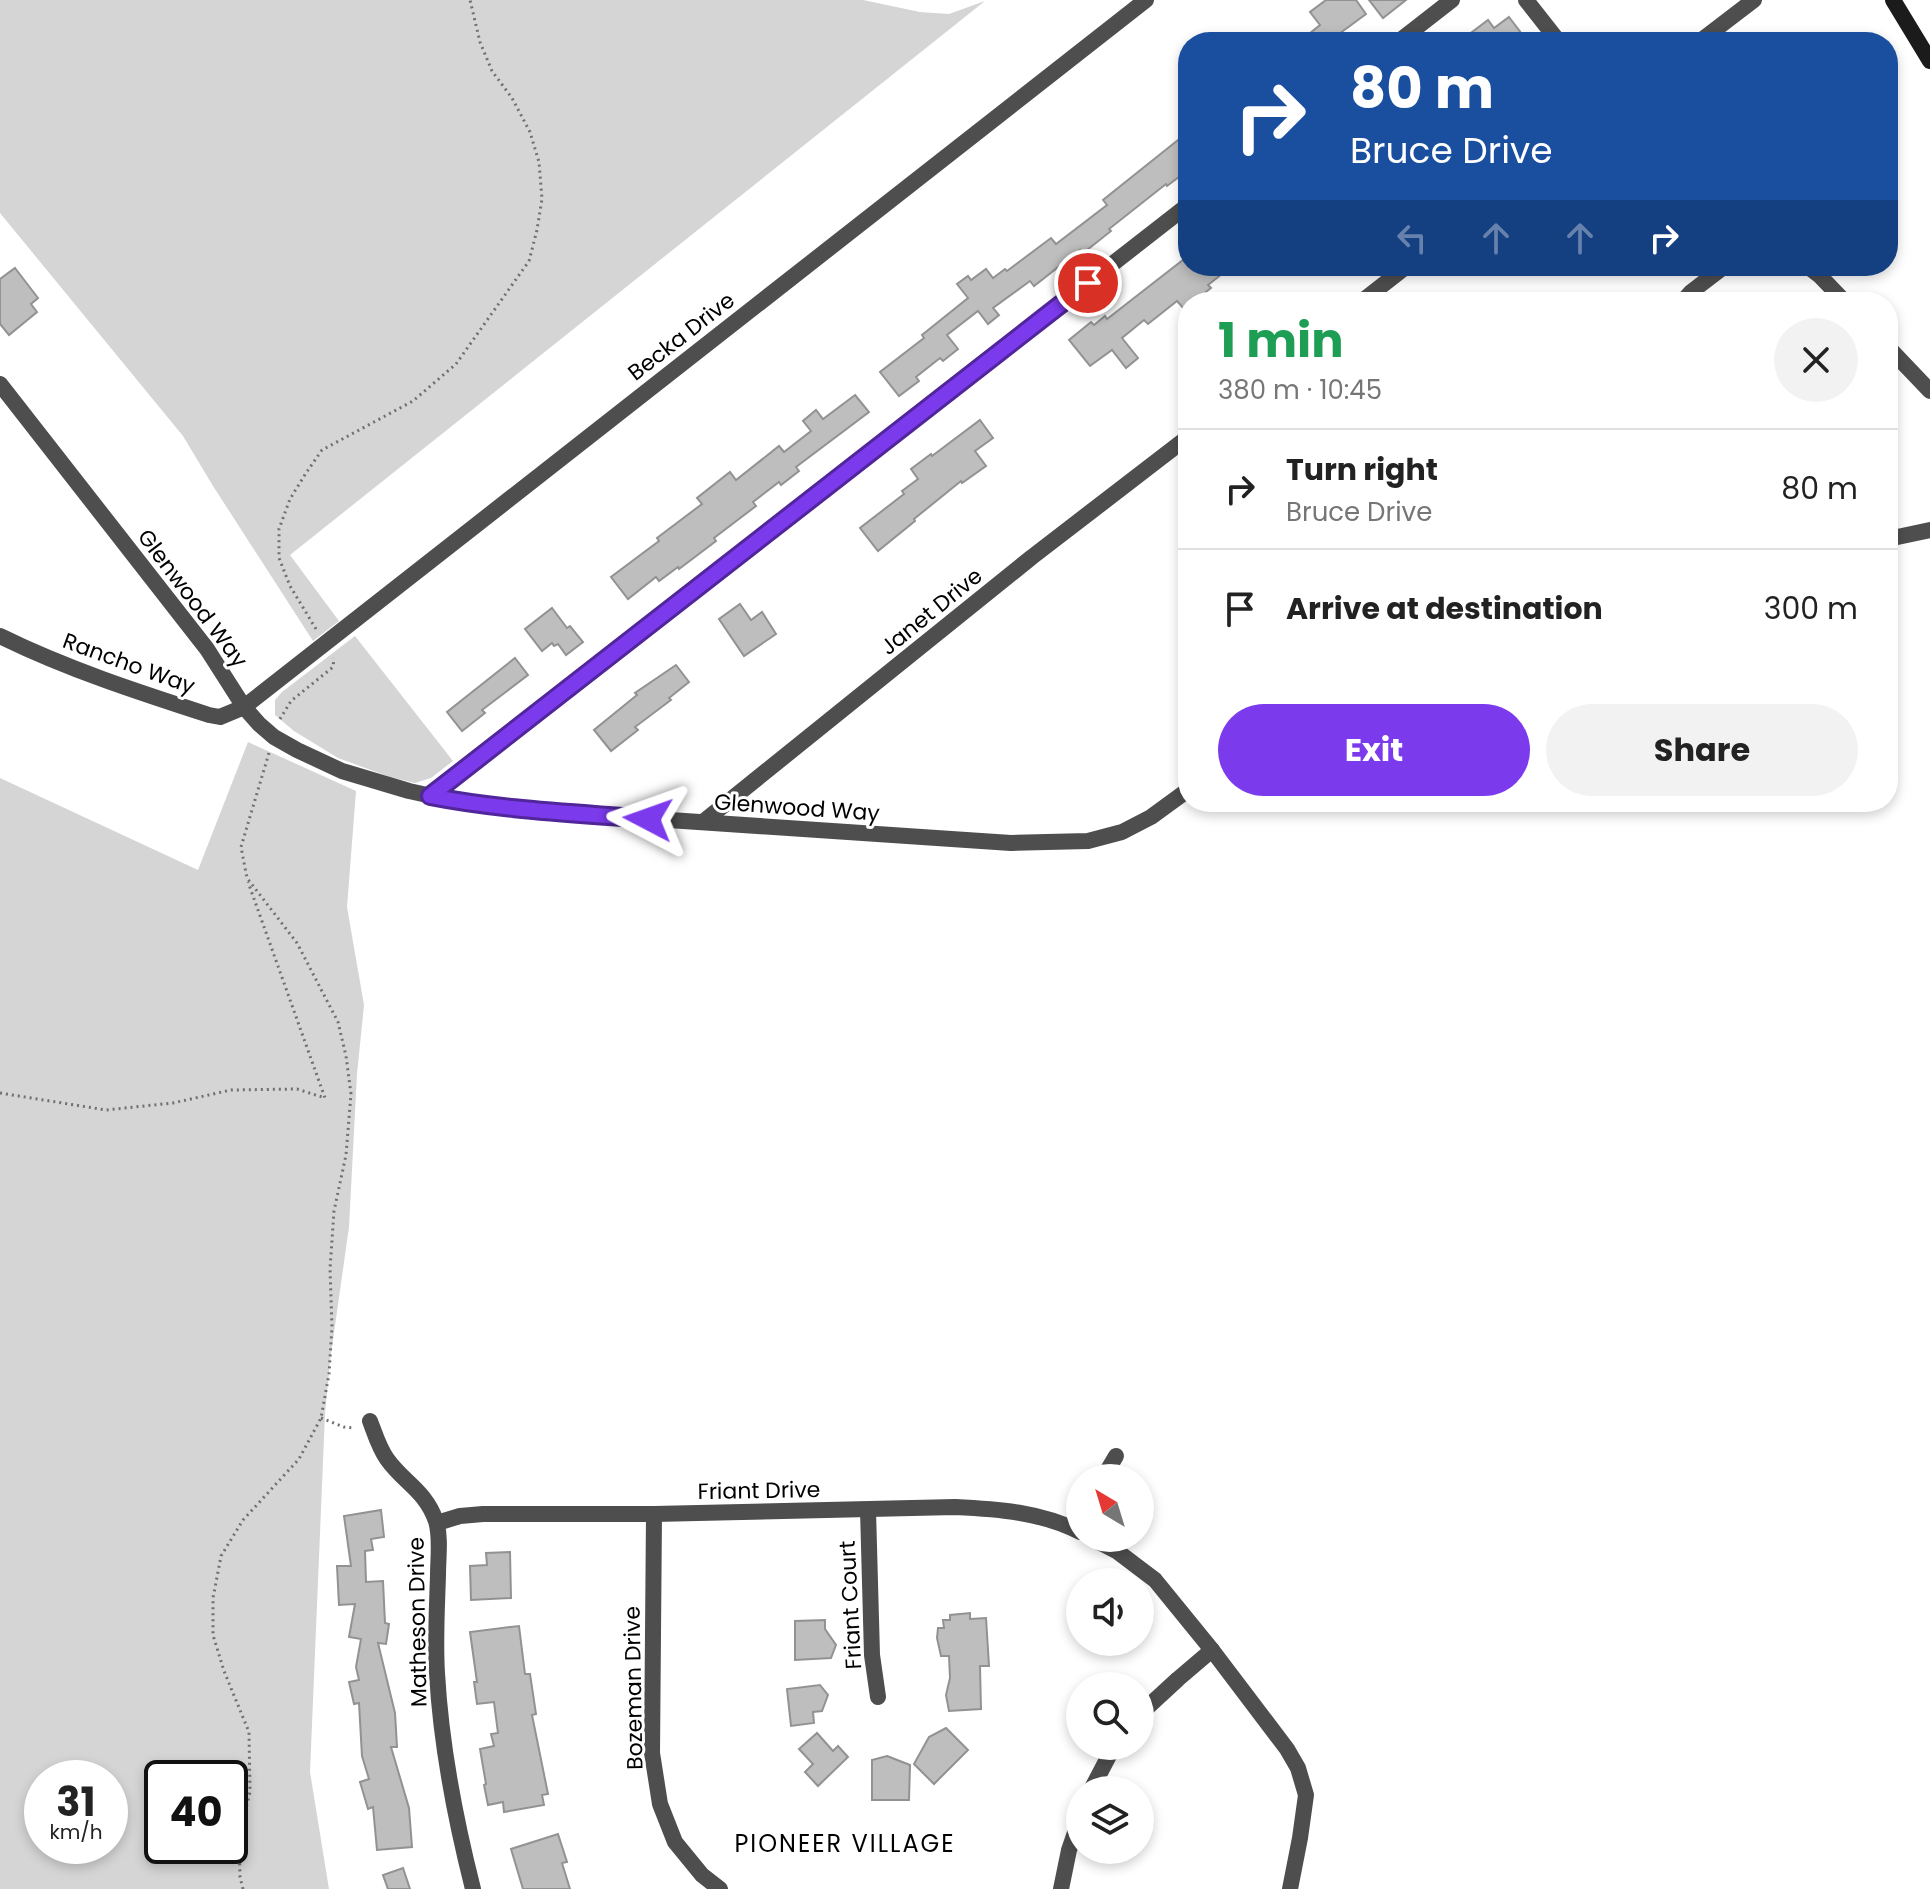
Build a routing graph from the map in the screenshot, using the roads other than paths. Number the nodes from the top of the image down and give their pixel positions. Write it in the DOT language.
graph roads {
  1 [pos="1146,0"];
  2 [pos="1452,0"];
  3 [pos="1526,0"];
  4 [pos="1754,0"];
  5 [pos="1893,0"];
  6 [pos="1411,32"];
  7 [pos="1551,32"];
  8 [pos="1712,32"];
  9 [pos="1929,57"];
  10 [pos="1178,213"];
  11 [pos="1394,276"];
  12 [pos="1712,276"];
  13 [pos="1820,276"];
  14 [pos="1374,292"];
  15 [pos="1691,292"];
  16 [pos="1835,292"];
  17 [pos="1898,357"];
  18 [pos="0,384"];
  19 [pos="1930,391"];
  20 [pos="1178,445"];
  21 [pos="1930,530"];
  22 [pos="1898,537"];
  23 [pos="0,636"];
  24 [pos="244,707"];
  25 [pos="430,796"];
  26 [pos="1178,797"];
  27 [pos="703,822"];
  28 [pos="372,1426"];
  29 [pos="1116,1456"];
  30 [pos="1111,1464"];
  31 [pos="868,1510"];
  32 [pos="654,1514"];
  33 [pos="437,1523"];
  34 [pos="1066,1524"];
  35 [pos="1118,1552"];
  36 [pos="1212,1650"];
  37 [pos="878,1697"];
  38 [pos="1154,1701"];
  39 [pos="1066,1864"];
  40 [pos="473,1889"];
  41 [pos="720,1889"];
  42 [pos="1061,1889"];
  43 [pos="1290,1889"];
  1 -- 24 [label="street, Becka Drive"];
  2 -- 6 [label="street"];
  3 -- 7 [label="street"];
  4 -- 8 [label="street"];
  5 -- 9 [label="main road"];
  10 -- 25 [label="street"];
  11 -- 14 [label="street"];
  12 -- 15 [label="street"];
  13 -- 16 [label="street"];
  17 -- 19 [label="street"];
  18 -- 24 [label="street, Glenwood Way"];
  20 -- 27 [label="street, Janet Drive"];
  21 -- 22 [label="street"];
  23 -- 24 [label="street, Rancho Way"];
  24 -- 25 [label="street, Glenwood Way"];
  25 -- 27 [label="street, Glenwood Way"];
  26 -- 27 [label="street, Glenwood Way"];
  28 -- 33 [label="street, Matheson Drive"];
  29 -- 30 [label="street"];
  31 -- 32 [label="street, Friant Drive"];
  31 -- 34 [label="street, Friant Drive"];
  31 -- 37 [label="street, Friant Court"];
  32 -- 33 [label="street, Friant Drive"];
  32 -- 41 [label="street, Bozeman Drive"];
  33 -- 40 [label="street, Matheson Drive"];
  35 -- 36 [label="street"];
  36 -- 38 [label="street"];
  36 -- 43 [label="street"];
  39 -- 42 [label="street"];
}
